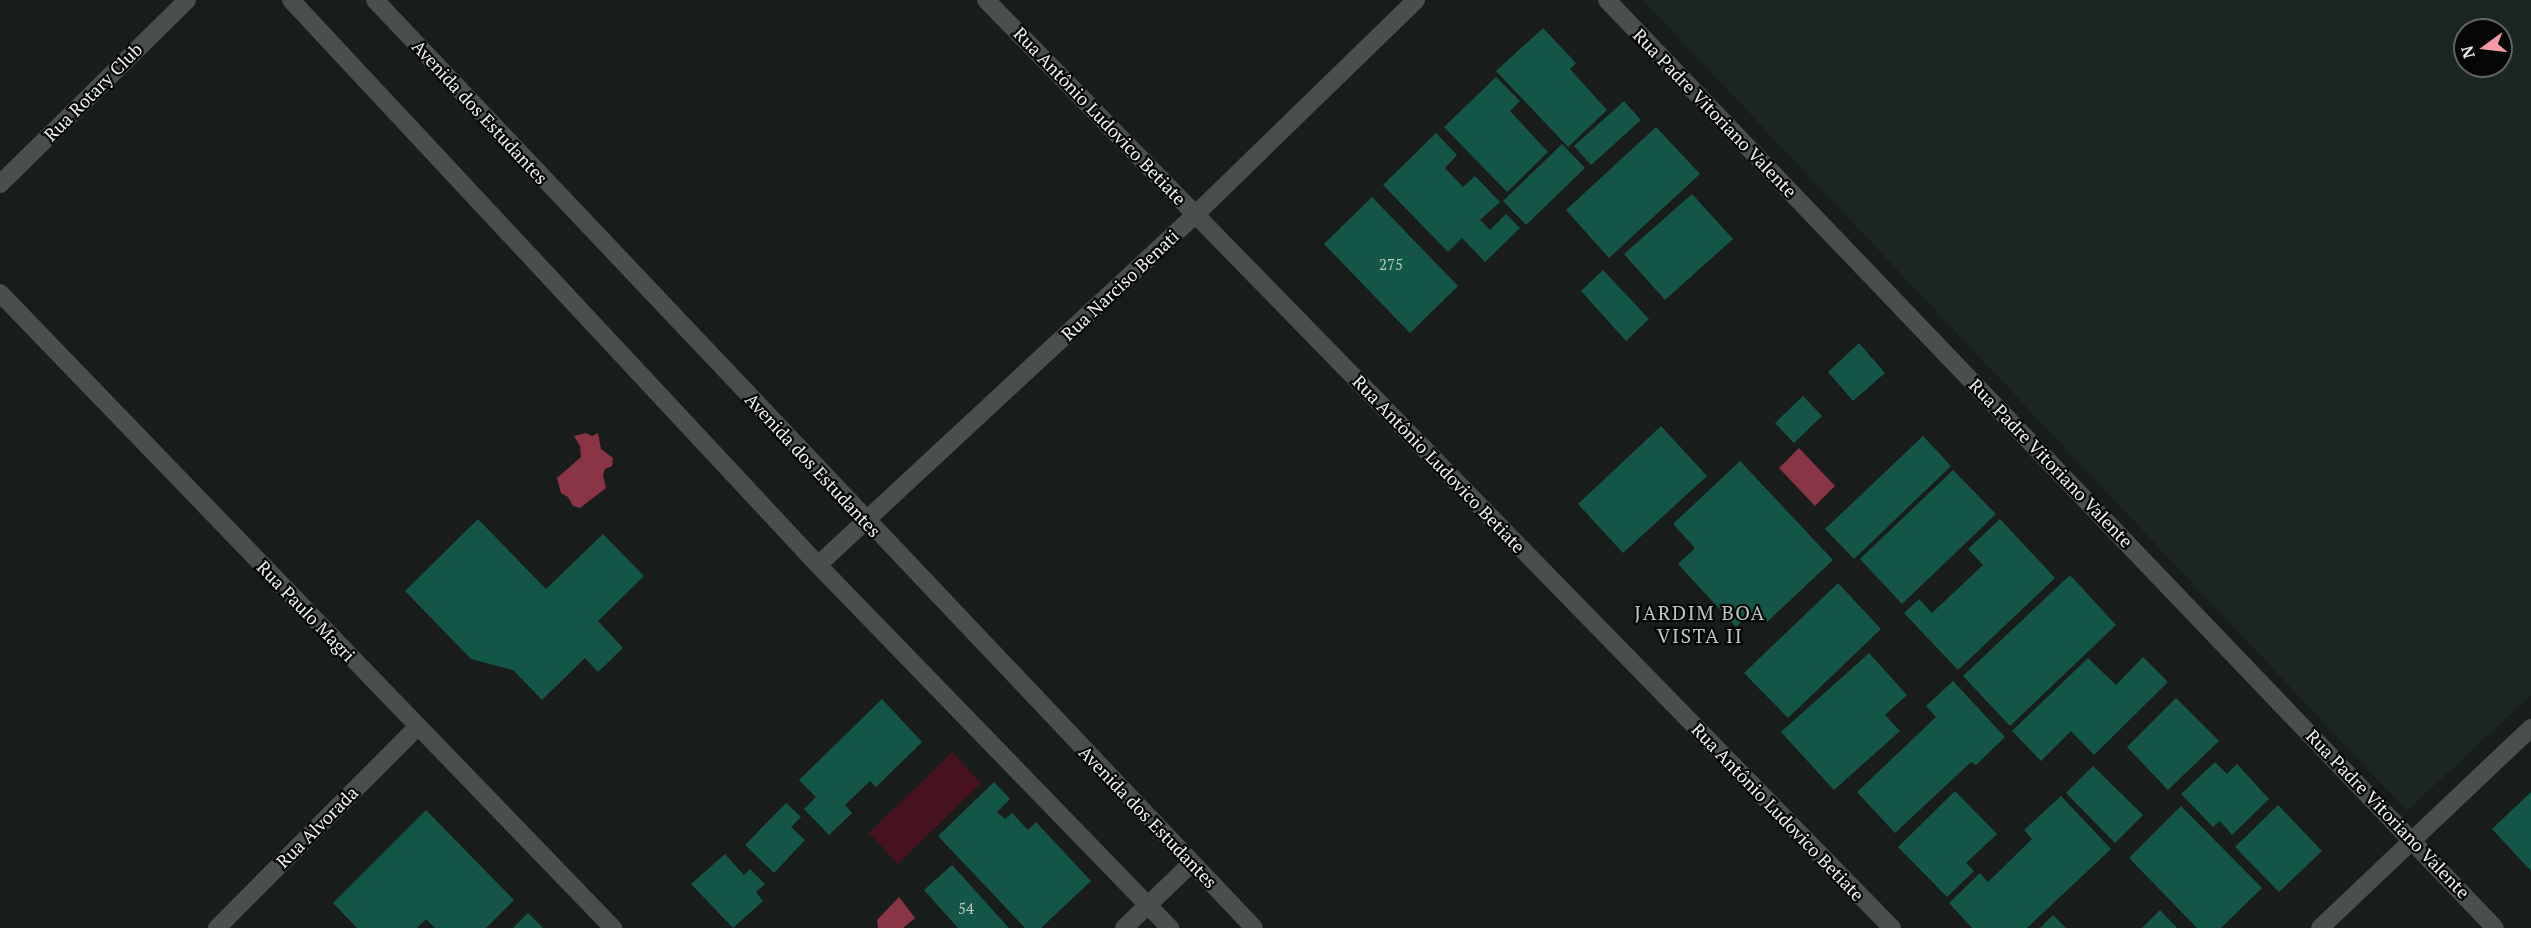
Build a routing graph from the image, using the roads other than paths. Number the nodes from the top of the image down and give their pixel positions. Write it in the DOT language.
graph roads {
  1 [pos="187,0"];
  2 [pos="291,0"];
  3 [pos="375,0"];
  4 [pos="986,0"];
  5 [pos="1416,0"];
  6 [pos="1606,0"];
  7 [pos="0,184"];
  8 [pos="1196,214"];
  9 [pos="0,293"];
  10 [pos="866,521"];
  11 [pos="818,566"];
  12 [pos="417,727"];
  13 [pos="2531,728"];
  14 [pos="2414,841"];
  15 [pos="1192,863"];
  16 [pos="1148,905"];
  17 [pos="218,928"];
  18 [pos="613,928"];
  19 [pos="1124,928"];
  20 [pos="1170,928"];
  21 [pos="1254,928"];
  22 [pos="1892,928"];
  23 [pos="2320,928"];
  24 [pos="2495,928"];
  1 -- 7 [label="street, Rua Rotary Club"];
  2 -- 11 [label="street"];
  3 -- 10 [label="street, Avenida dos Estudantes"];
  4 -- 8 [label="street, Rua Antônio Ludovico Betiate"];
  5 -- 8 [label="street, Rua Narciso Benati"];
  6 -- 14 [label="street, Rua Padre Vitoriano Valente"];
  8 -- 10 [label="street, Rua Narciso Benati"];
  8 -- 22 [label="street, Rua Antônio Ludovico Betiate"];
  9 -- 12 [label="street, Rua Paulo Magri"];
  10 -- 11 [label="street, Rua Narciso Benati"];
  10 -- 15 [label="street, Avenida dos Estudantes"];
  11 -- 16 [label="street"];
  12 -- 17 [label="street, Rua Alvorada"];
  12 -- 18 [label="street, Rua Paulo Magri"];
  13 -- 14 [label="street"];
  14 -- 23 [label="street"];
  14 -- 24 [label="street, Rua Padre Vitoriano Valente"];
  15 -- 16 [label="street"];
  15 -- 21 [label="street, Avenida dos Estudantes"];
  16 -- 19 [label="street"];
  16 -- 20 [label="street"];
}
